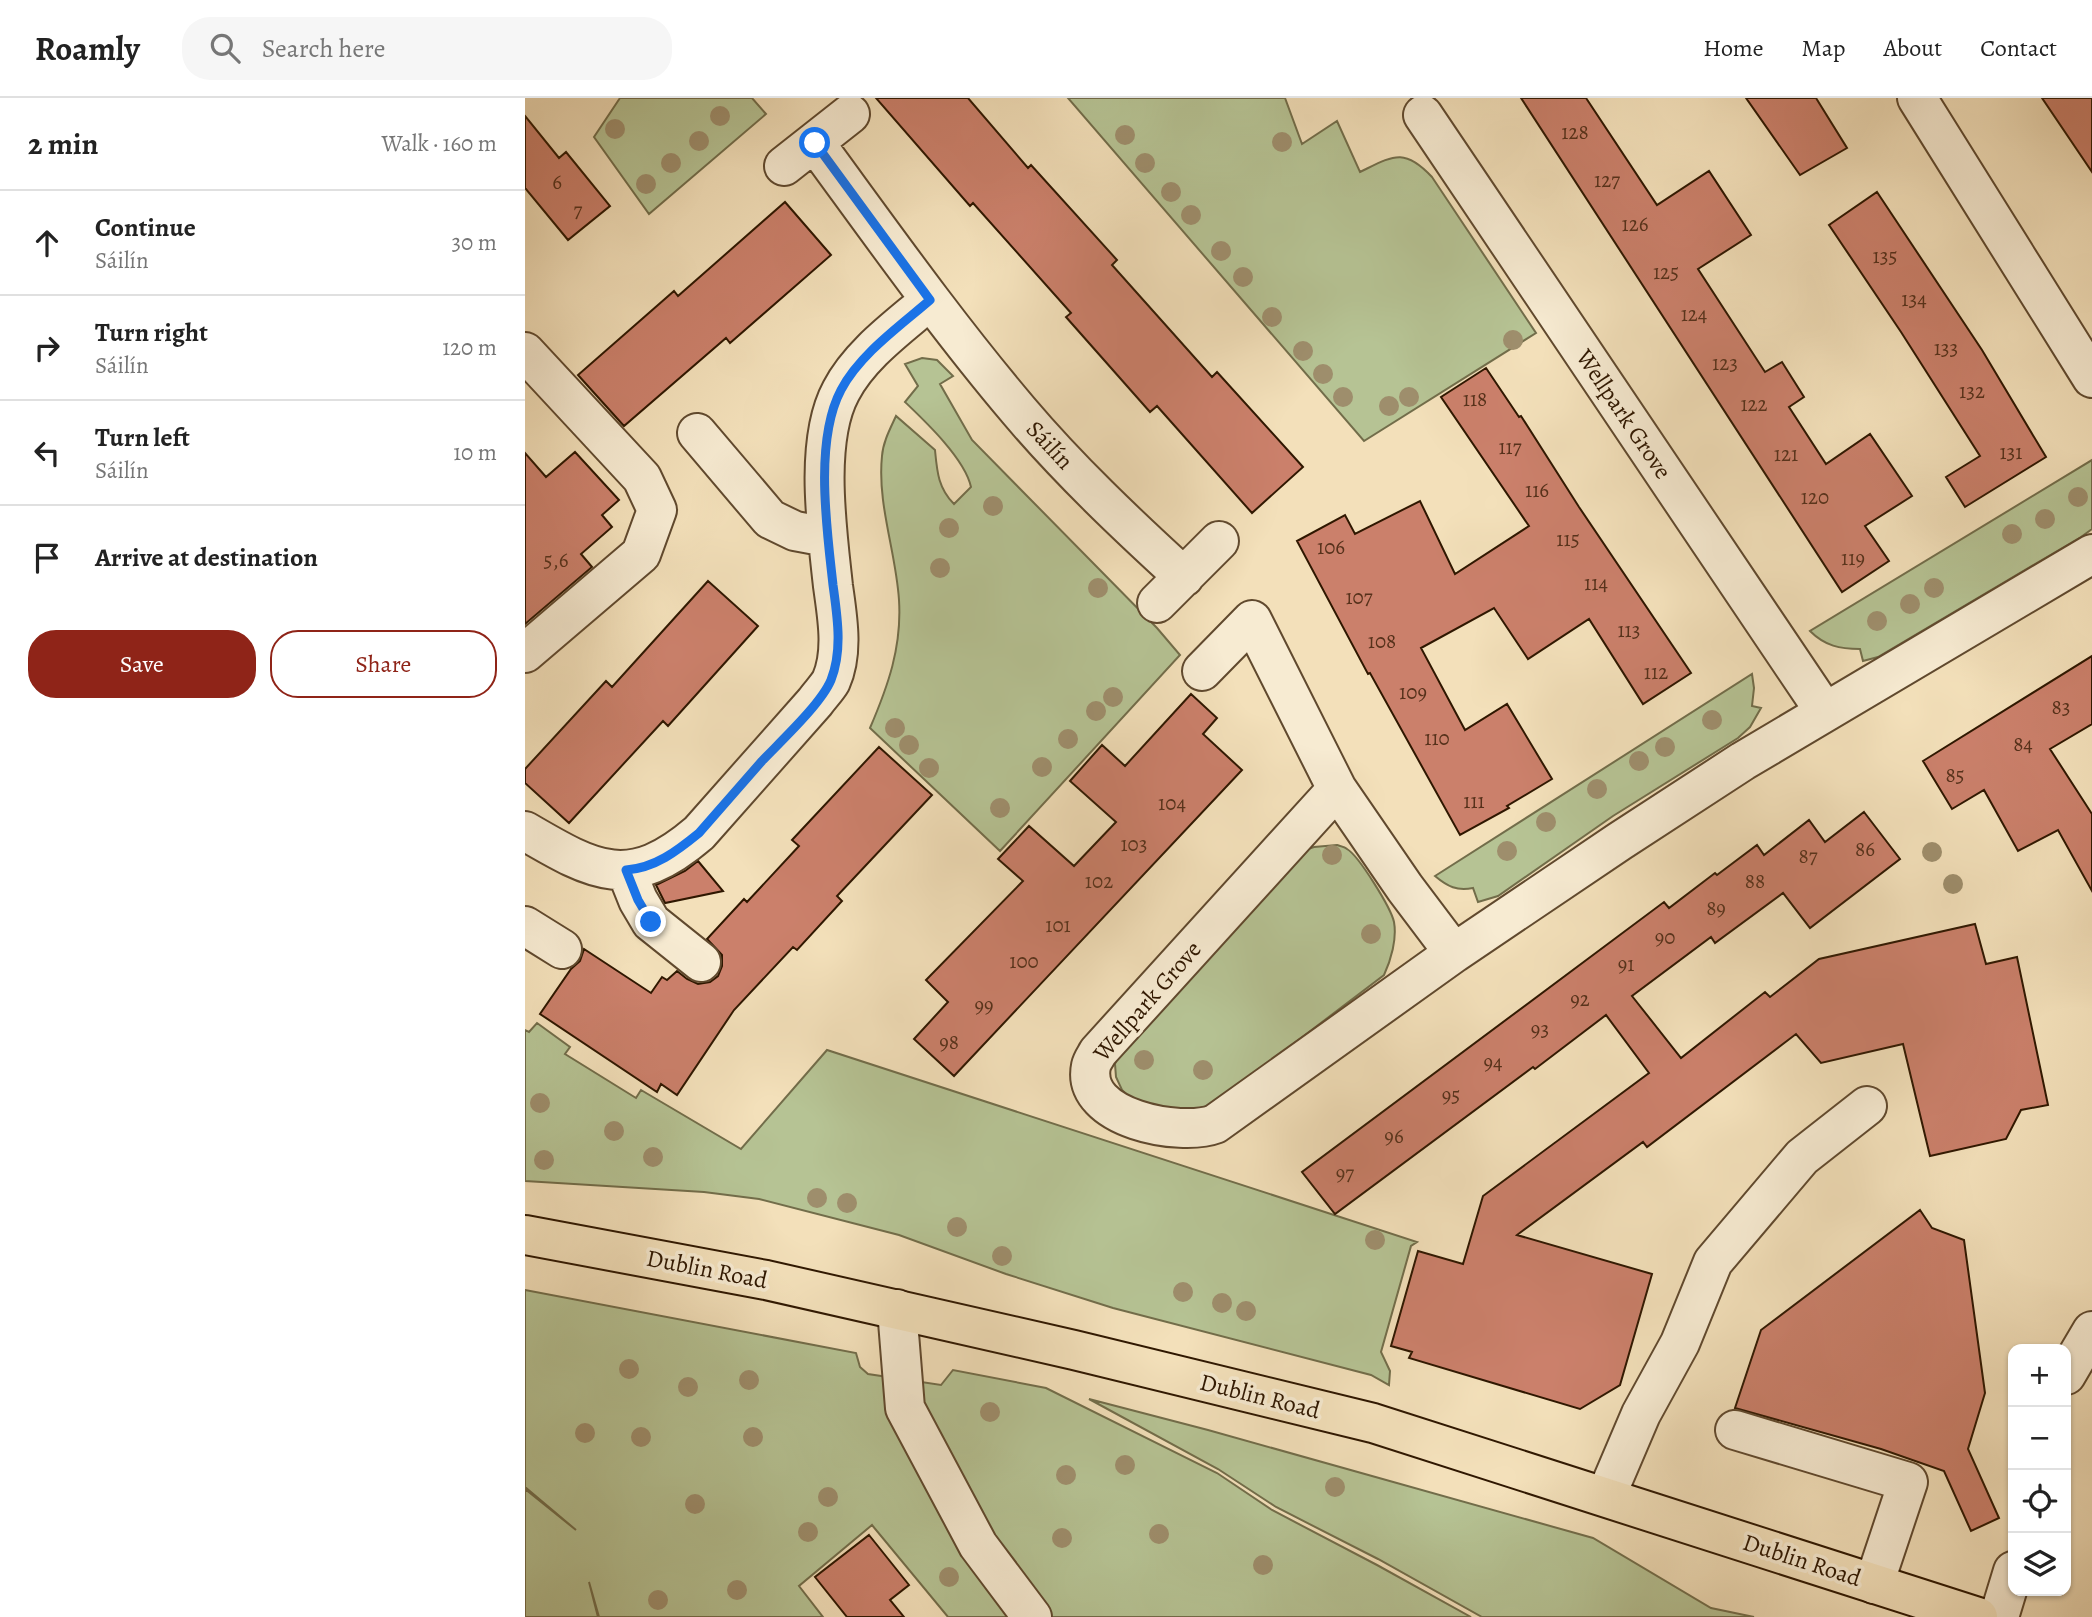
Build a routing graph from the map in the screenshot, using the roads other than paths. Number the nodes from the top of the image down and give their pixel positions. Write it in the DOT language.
graph roads {
  1 [pos="1917,98"];
  2 [pos="850,114"];
  3 [pos="1423,115"];
  4 [pos="815,143"];
  5 [pos="784,166"];
  6 [pos="930,300"];
  7 [pos="525,352"];
  8 [pos="2092,378"];
  9 [pos="697,433"];
  10 [pos="827,537"];
  11 [pos="1219,541"];
  12 [pos="2092,554"];
  13 [pos="525,653"];
  14 [pos="1202,671"];
  15 [pos="1825,712"];
  16 [pos="1337,789"];
  17 [pos="525,831"];
  18 [pos="626,870"];
  19 [pos="525,926"];
  20 [pos="562,949"];
  21 [pos="1454,953"];
  22 [pos="701,962"];
  23 [pos="1867,1106"];
  24 [pos="525,1235"];
  25 [pos="897,1310"];
  26 [pos="2092,1331"];
  27 [pos="2071,1367"];
  28 [pos="1735,1430"];
  29 [pos="1606,1496"];
  30 [pos="1874,1584"];
  31 [pos="2008,1587"];
  32 [pos="1032,1617"];
  33 [pos="1978,1617"];
  34 [pos="1999,1617"];
  1 -- 8 [label="street"];
  2 -- 4 [label="street"];
  3 -- 15 [label="street, Wellpark Grove"];
  4 -- 5 [label="street"];
  4 -- 6 [label="street, Sáilín"];
  6 -- 10 [label="street"];
  6 -- 11 [label="street, Sáilín"];
  7 -- 13 [label="street"];
  9 -- 10 [label="street"];
  10 -- 18 [label="street"];
  12 -- 15 [label="street, Wellpark Grove"];
  14 -- 16 [label="street"];
  15 -- 21 [label="street, Wellpark Grove"];
  16 -- 21 [label="street"];
  16 -- 21 [label="street, Wellpark Grove"];
  17 -- 18 [label="street"];
  18 -- 22 [label="street"];
  19 -- 20 [label="street"];
  23 -- 29 [label="street"];
  24 -- 25 [label="main road, Dublin Road"];
  25 -- 29 [label="main road, Dublin Road"];
  25 -- 32 [label="street"];
  26 -- 27 [label="street"];
  28 -- 30 [label="street"];
  29 -- 30 [label="main road, Dublin Road"];
  30 -- 33 [label="main road, Dublin Road"];
  31 -- 34 [label="street"];
}
